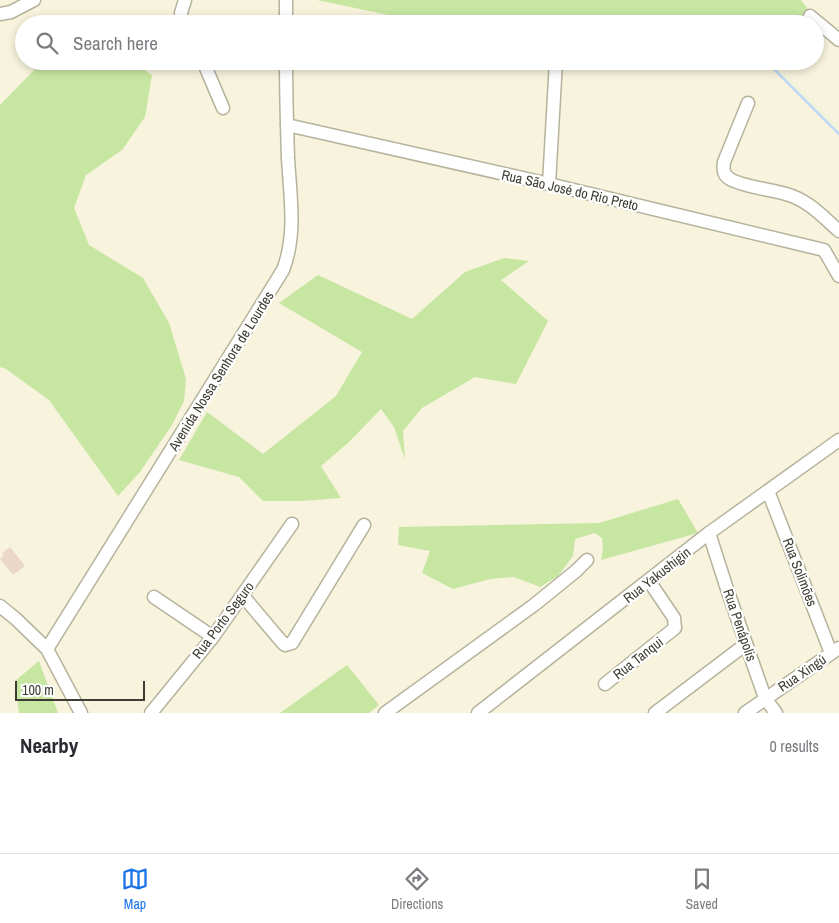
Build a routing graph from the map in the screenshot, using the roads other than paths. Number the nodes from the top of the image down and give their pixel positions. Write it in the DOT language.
graph roads {
  1 [pos="34,0"];
  2 [pos="185,0"];
  3 [pos="286,0"];
  4 [pos="23,4"];
  5 [pos="0,14"];
  6 [pos="181,15"];
  7 [pos="286,15"];
  8 [pos="824,28"];
  9 [pos="839,40"];
  10 [pos="207,70"];
  11 [pos="286,70"];
  12 [pos="555,70"];
  13 [pos="748,103"];
  14 [pos="223,108"];
  15 [pos="286,125"];
  16 [pos="548,184"];
  17 [pos="839,231"];
  18 [pos="839,236"];
  19 [pos="824,250"];
  20 [pos="839,276"];
  21 [pos="838,446"];
  22 [pos="768,491"];
  23 [pos="292,524"];
  24 [pos="364,525"];
  25 [pos="709,533"];
  26 [pos="587,560"];
  27 [pos="649,581"];
  28 [pos="243,596"];
  29 [pos="154,597"];
  30 [pos="0,606"];
  31 [pos="213,637"];
  32 [pos="746,644"];
  33 [pos="47,649"];
  34 [pos="835,650"];
  35 [pos="605,684"];
  36 [pos="765,698"];
  37 [pos="81,713"];
  38 [pos="150,713"];
  39 [pos="385,713"];
  40 [pos="478,713"];
  41 [pos="655,713"];
  42 [pos="745,713"];
  43 [pos="776,713"];
  1 -- 4 [label="street"];
  2 -- 6 [label="street"];
  3 -- 7 [label="street"];
  4 -- 5 [label="street"];
  8 -- 9 [label="street"];
  10 -- 14 [label="street"];
  11 -- 15 [label="street, Avenida Nossa Senhora de Lourdes"];
  12 -- 16 [label="street"];
  13 -- 17 [label="street"];
  15 -- 16 [label="street, Rua São José do Rio Preto"];
  15 -- 33 [label="street, Avenida Nossa Senhora de Lourdes"];
  16 -- 19 [label="street, Rua São José do Rio Preto"];
  18 -- 19 [label="street"];
  19 -- 20 [label="street"];
  21 -- 22 [label="street, Rua Yakushigin"];
  22 -- 25 [label="street, Rua Yakushigin"];
  22 -- 34 [label="street, Rua Solimões"];
  23 -- 28 [label="street, Rua Porto Seguro"];
  24 -- 28 [label="street"];
  25 -- 27 [label="street, Rua Yakushigin"];
  25 -- 32 [label="street, Rua Penápolis"];
  26 -- 39 [label="street"];
  27 -- 35 [label="street, Rua Tanqui"];
  27 -- 40 [label="street, Rua Yakushigin"];
  28 -- 31 [label="street, Rua Porto Seguro"];
  29 -- 31 [label="street"];
  30 -- 33 [label="street"];
  31 -- 38 [label="street, Rua Porto Seguro"];
  32 -- 36 [label="street, Rua Penápolis"];
  32 -- 41 [label="street"];
  33 -- 37 [label="street"];
  34 -- 36 [label="street, Rua Xingú"];
  36 -- 42 [label="street, Rua Xingú"];
  36 -- 43 [label="street, Rua Penápolis"];
}
